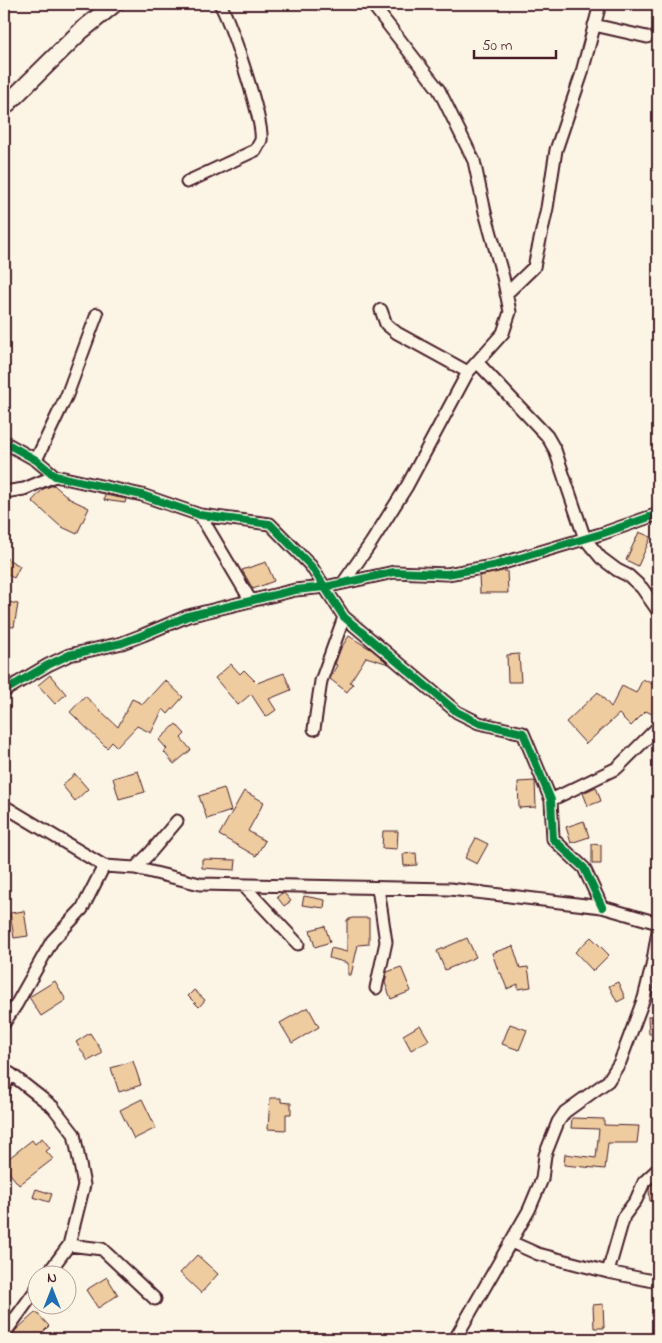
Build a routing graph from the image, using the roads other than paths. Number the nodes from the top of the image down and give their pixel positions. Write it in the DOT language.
graph roads {
  1 [pos="114,4"];
  2 [pos="220,4"];
  3 [pos="372,4"];
  4 [pos="600,4"];
  5 [pos="594,25"];
  6 [pos="647,37"];
  7 [pos="4,107"];
  8 [pos="187,182"];
  9 [pos="506,294"];
  10 [pos="381,310"];
  11 [pos="97,314"];
  12 [pos="478,363"];
  13 [pos="468,372"];
  14 [pos="4,442"];
  15 [pos="36,460"];
  16 [pos="55,476"];
  17 [pos="4,492"];
  18 [pos="658,514"];
  19 [pos="200,515"];
  20 [pos="585,538"];
  21 [pos="342,583"];
  22 [pos="325,586"];
  23 [pos="250,601"];
  24 [pos="658,611"];
  25 [pos="344,617"];
  26 [pos="4,691"];
  27 [pos="658,727"];
  28 [pos="314,729"];
  29 [pos="551,800"];
  30 [pos="4,806"];
  31 [pos="177,821"];
  32 [pos="104,866"];
  33 [pos="135,868"];
  34 [pos="243,886"];
  35 [pos="378,888"];
  36 [pos="602,907"];
  37 [pos="658,923"];
  38 [pos="658,931"];
  39 [pos="298,944"];
  40 [pos="376,988"];
  41 [pos="4,1023"];
  42 [pos="7,1072"];
  43 [pos="4,1087"];
  44 [pos="658,1169"];
  45 [pos="511,1242"];
  46 [pos="69,1245"];
  47 [pos="53,1266"];
  48 [pos="608,1272"];
  49 [pos="658,1282"];
  50 [pos="155,1299"];
  51 [pos="28,1302"];
  52 [pos="4,1334"];
  53 [pos="455,1339"];
  1 -- 7 [label="main road"];
  2 -- 8 [label="street"];
  3 -- 9 [label="street"];
  4 -- 5 [label="street"];
  5 -- 6 [label="street"];
  5 -- 9 [label="street"];
  9 -- 12 [label="street"];
  10 -- 13 [label="street"];
  11 -- 15 [label="street"];
  12 -- 13 [label="street"];
  12 -- 20 [label="street"];
  13 -- 21 [label="street"];
  14 -- 15 [label="street"];
  15 -- 16 [label="street"];
  16 -- 17 [label="street"];
  16 -- 19 [label="street"];
  18 -- 20 [label="street"];
  19 -- 22 [label="street"];
  19 -- 23 [label="street"];
  20 -- 21 [label="street"];
  20 -- 24 [label="street"];
  21 -- 22 [label="street"];
  22 -- 23 [label="street"];
  22 -- 25 [label="street"];
  23 -- 26 [label="street"];
  25 -- 28 [label="street"];
  25 -- 29 [label="street"];
  27 -- 29 [label="street"];
  29 -- 36 [label="street"];
  30 -- 32 [label="street"];
  31 -- 33 [label="street"];
  32 -- 33 [label="street"];
  32 -- 41 [label="street"];
  33 -- 34 [label="street"];
  34 -- 35 [label="street"];
  34 -- 39 [label="street"];
  35 -- 36 [label="street"];
  35 -- 40 [label="street"];
  36 -- 37 [label="street"];
  38 -- 45 [label="street"];
  42 -- 43 [label="street"];
  42 -- 46 [label="street"];
  44 -- 48 [label="street"];
  45 -- 48 [label="street"];
  45 -- 53 [label="street"];
  46 -- 47 [label="street"];
  46 -- 50 [label="street"];
  48 -- 49 [label="street"];
  51 -- 52 [label="street"];
}
